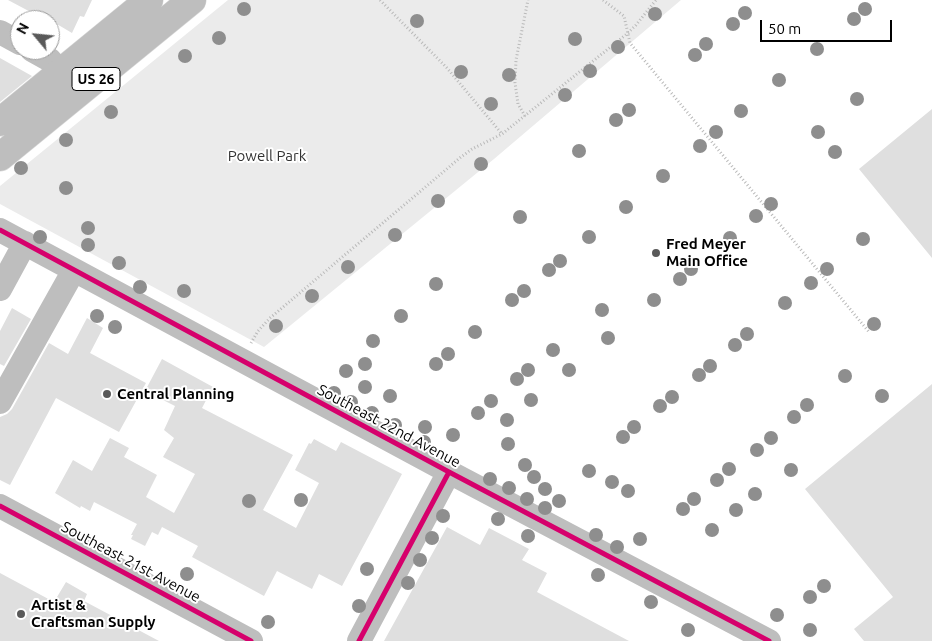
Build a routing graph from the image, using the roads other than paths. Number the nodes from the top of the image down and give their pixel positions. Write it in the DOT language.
graph roads {
  1 [pos="149,0"];
  2 [pos="192,0"];
  3 [pos="50,60"];
  4 [pos="60,72"];
  5 [pos="78,94"];
  6 [pos="0,122"];
  7 [pos="0,157"];
  8 [pos="0,230"];
  9 [pos="25,243"];
  10 [pos="74,270"];
  11 [pos="0,289"];
  12 [pos="0,402"];
  13 [pos="449,472"];
  14 [pos="0,506"];
  15 [pos="251,641"];
  16 [pos="359,641"];
  17 [pos="769,641"];
  1 -- 4 [label="main road, US 26"];
  2 -- 5 [label="main road, US 26"];
  3 -- 4 [label="street"];
  4 -- 5 [label="street"];
  4 -- 6 [label="main road, US 26"];
  5 -- 7 [label="main road, US 26"];
  8 -- 9 [label="street, Southeast 22nd Avenue"];
  9 -- 10 [label="street, Southeast 22nd Avenue"];
  9 -- 11 [label="street"];
  10 -- 12 [label="street"];
  10 -- 13 [label="street, Southeast 22nd Avenue"];
  13 -- 16 [label="street"];
  13 -- 17 [label="street, Southeast 22nd Avenue"];
  14 -- 15 [label="street, Southeast 21st Avenue"];
}
